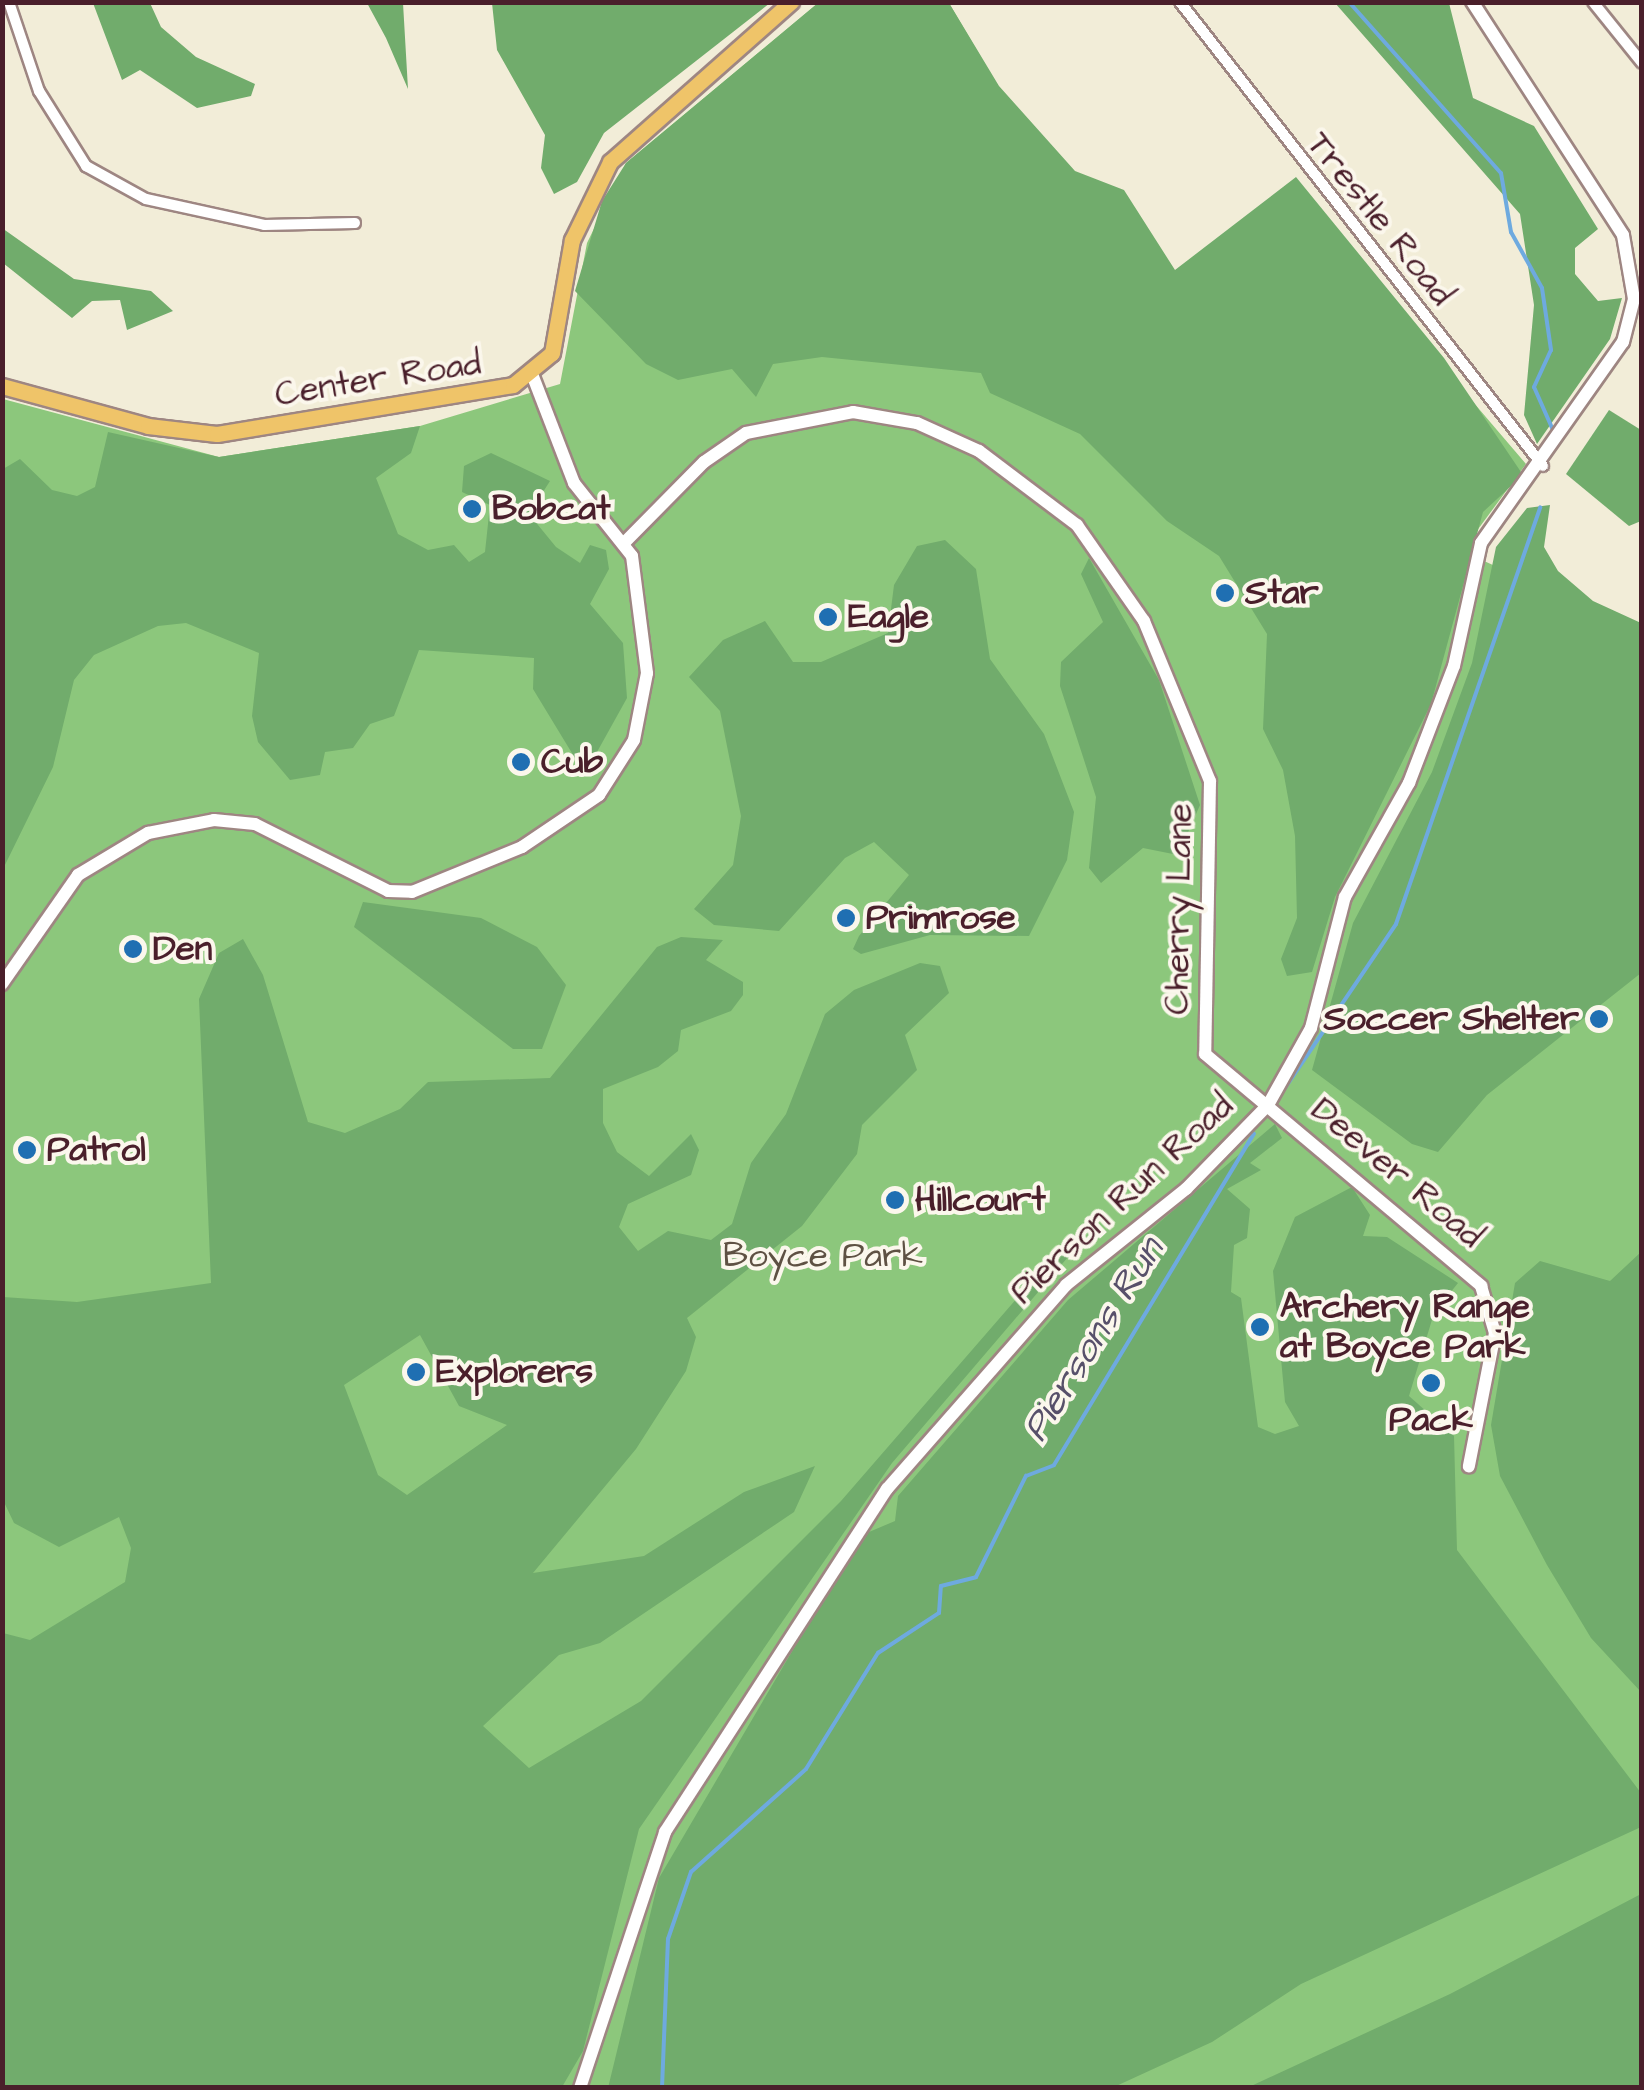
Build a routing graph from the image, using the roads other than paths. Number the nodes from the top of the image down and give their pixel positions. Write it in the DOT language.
graph roads {
  1 [pos="9,2"];
  2 [pos="792,2"];
  3 [pos="1180,2"];
  4 [pos="1472,2"];
  5 [pos="1594,2"];
  6 [pos="1642,63"];
  7 [pos="355,223"];
  8 [pos="532,374"];
  9 [pos="2,386"];
  10 [pos="1543,466"];
  11 [pos="626,541"];
  12 [pos="2,984"];
  13 [pos="1268,1105"];
  14 [pos="1468,1466"];
  15 [pos="580,2088"];
  1 -- 7 [label="street"];
  2 -- 8 [label="main road, Center Road"];
  3 -- 10 [label="street, Trestle Road"];
  4 -- 10 [label="street, Pierson Run Road"];
  5 -- 6 [label="street"];
  8 -- 9 [label="main road, Center Road"];
  8 -- 11 [label="street"];
  10 -- 13 [label="street, Pierson Run Road"];
  11 -- 12 [label="street"];
  11 -- 13 [label="street, Cherry Lane"];
  13 -- 14 [label="street, Deever Road"];
  13 -- 15 [label="street, Pierson Run Road"];
}
